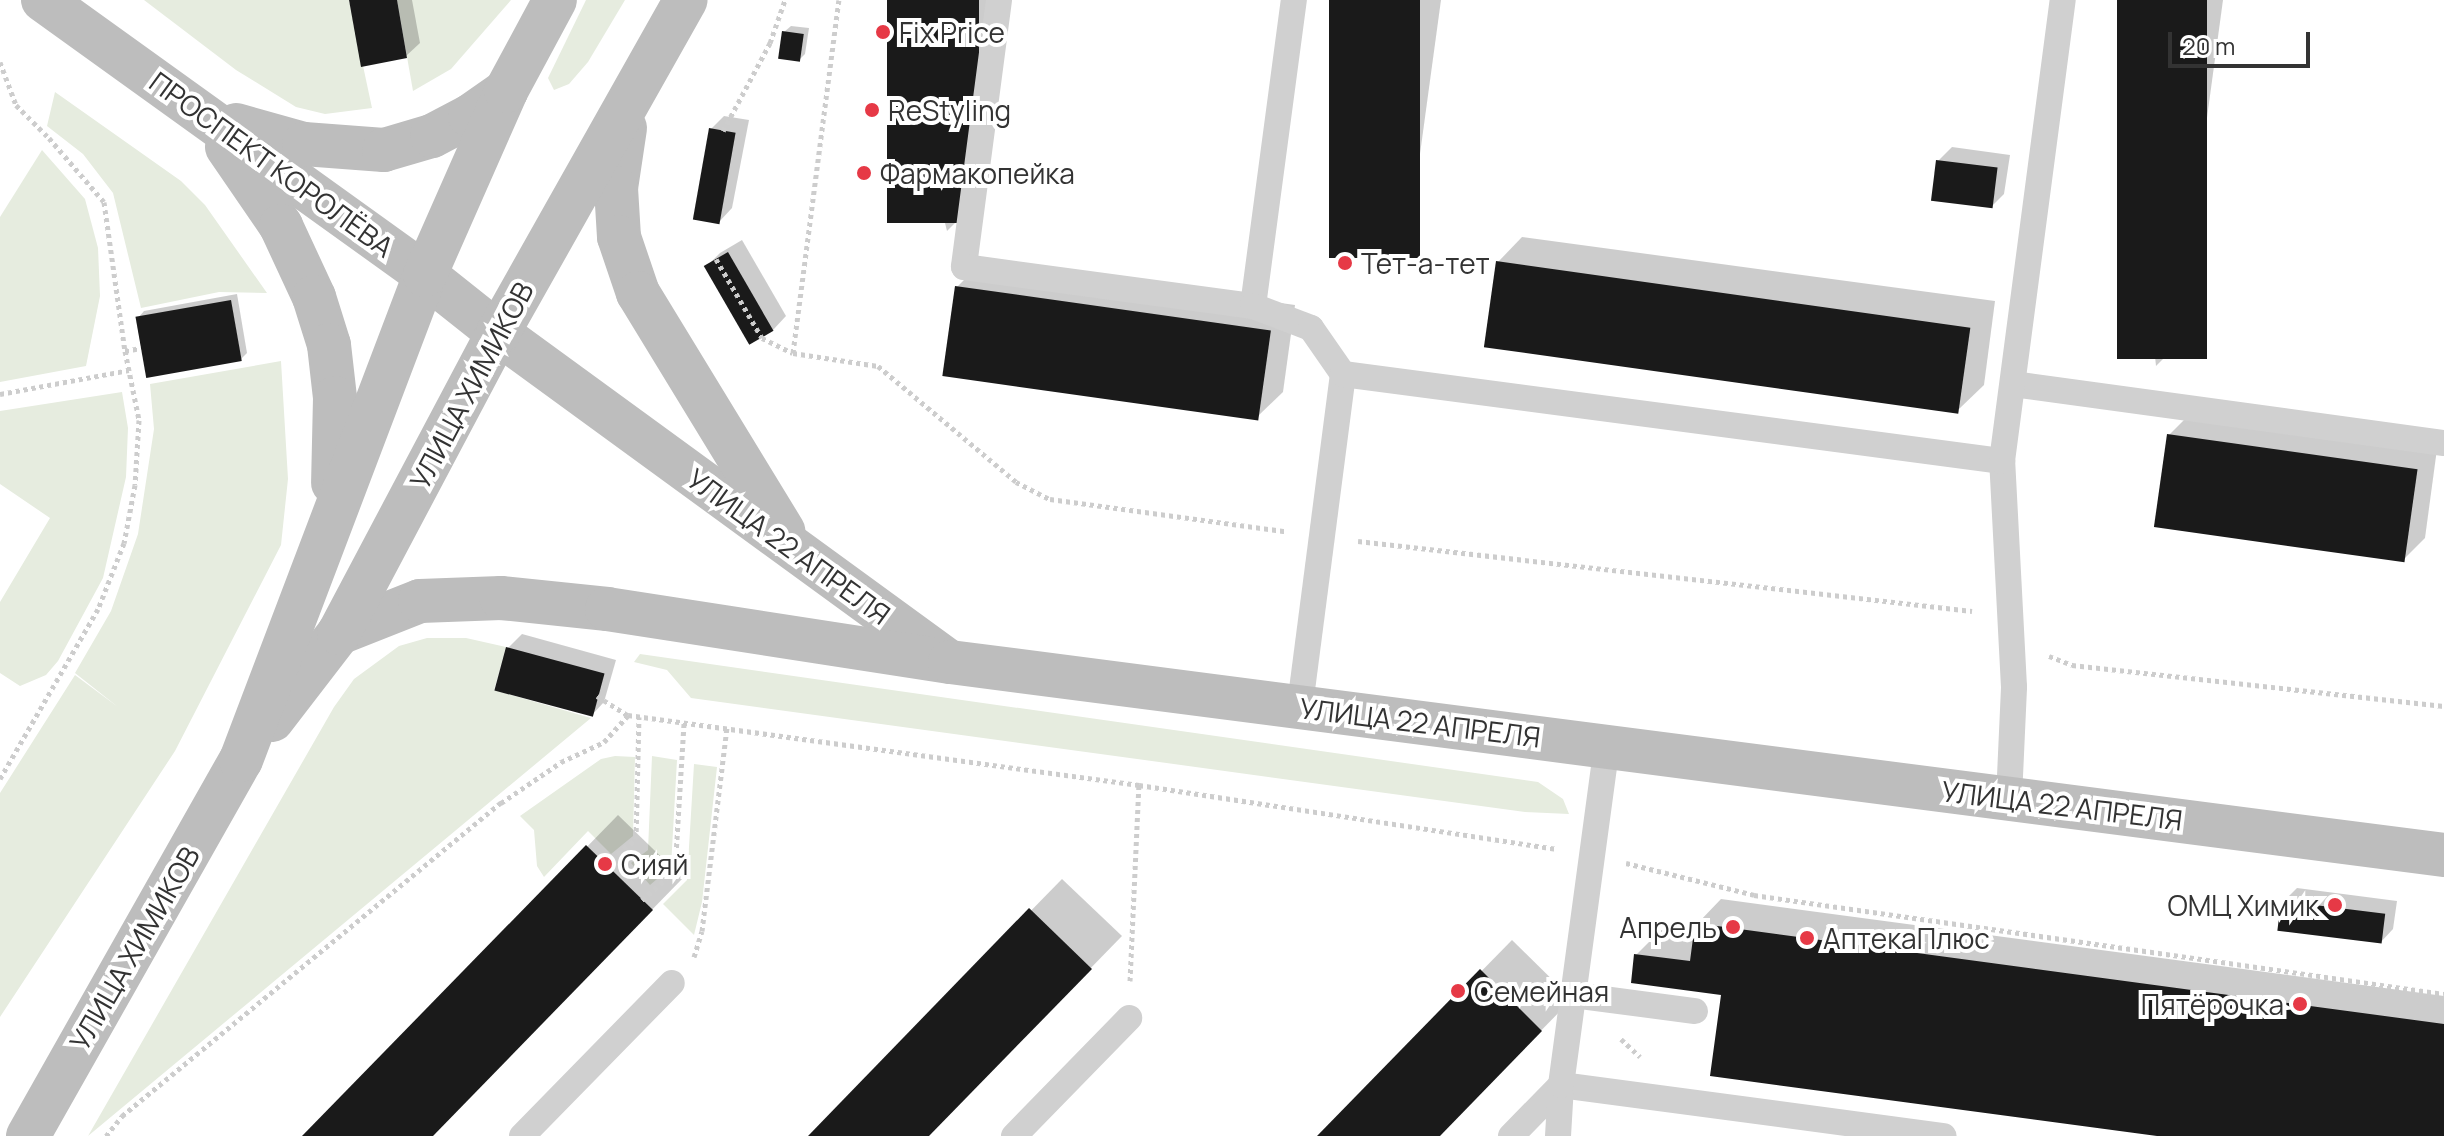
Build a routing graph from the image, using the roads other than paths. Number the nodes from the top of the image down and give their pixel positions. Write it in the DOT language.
graph roads {
  1 [pos="43,0"];
  2 [pos="555,0"];
  3 [pos="686,0"];
  4 [pos="999,0"];
  5 [pos="1294,0"];
  6 [pos="2063,0"];
  7 [pos="506,91"];
  8 [pos="634,92"];
  9 [pos="200,112"];
  10 [pos="425,275"];
  11 [pos="1253,306"];
  12 [pos="498,333"];
  13 [pos="1343,374"];
  14 [pos="2013,384"];
  15 [pos="2444,443"];
  16 [pos="2002,461"];
  17 [pos="327,533"];
  18 [pos="795,550"];
  19 [pos="339,633"];
  20 [pos="950,662"];
  21 [pos="1300,706"];
  22 [pos="1607,746"];
  23 [pos="241,760"];
  24 [pos="2009,798"];
  25 [pos="2444,855"];
  26 [pos="672,983"];
  27 [pos="1573,995"];
  28 [pos="1695,1011"];
  29 [pos="1129,1018"];
  30 [pos="1561,1085"];
  31 [pos="28,1136"];
  32 [pos="522,1136"];
  33 [pos="1014,1136"];
  34 [pos="1511,1136"];
  35 [pos="1558,1136"];
  36 [pos="1944,1136"];
  1 -- 9 [label="main road, ПРОСПЕКТ КОРОЛЁВА"];
  2 -- 7 [label="main road, УЛИЦА ХИМИКОВ"];
  3 -- 8 [label="main road, УЛИЦА ХИМИКОВ"];
  4 -- 11 [label="lane"];
  5 -- 11 [label="lane"];
  6 -- 14 [label="lane"];
  7 -- 9 [label="main road"];
  7 -- 10 [label="main road, УЛИЦА ХИМИКОВ"];
  8 -- 12 [label="main road, УЛИЦА ХИМИКОВ"];
  8 -- 18 [label="main road"];
  9 -- 10 [label="main road, ПРОСПЕКТ КОРОЛЁВА"];
  9 -- 17 [label="main road"];
  10 -- 12 [label="main road, ПРОСПЕКТ КОРОЛЁВА"];
  10 -- 17 [label="main road, УЛИЦА ХИМИКОВ"];
  11 -- 13 [label="lane"];
  12 -- 18 [label="main road, УЛИЦА 22 АПРЕЛЯ"];
  12 -- 19 [label="main road, УЛИЦА ХИМИКОВ"];
  13 -- 16 [label="lane"];
  13 -- 21 [label="lane"];
  14 -- 15 [label="lane"];
  14 -- 16 [label="lane"];
  16 -- 24 [label="lane"];
  17 -- 23 [label="main road, УЛИЦА ХИМИКОВ"];
  18 -- 20 [label="main road, УЛИЦА 22 АПРЕЛЯ"];
  19 -- 20 [label="main road"];
  19 -- 23 [label="main road, УЛИЦА ХИМИКОВ"];
  20 -- 21 [label="main road, УЛИЦА 22 АПРЕЛЯ"];
  21 -- 22 [label="main road, УЛИЦА 22 АПРЕЛЯ"];
  22 -- 24 [label="main road, УЛИЦА 22 АПРЕЛЯ"];
  22 -- 27 [label="lane"];
  23 -- 31 [label="main road, УЛИЦА ХИМИКОВ"];
  24 -- 25 [label="main road, УЛИЦА 22 АПРЕЛЯ"];
  26 -- 32 [label="lane"];
  27 -- 28 [label="lane"];
  27 -- 30 [label="lane"];
  29 -- 33 [label="lane"];
  30 -- 34 [label="lane"];
  30 -- 35 [label="lane"];
  30 -- 36 [label="lane"];
}
